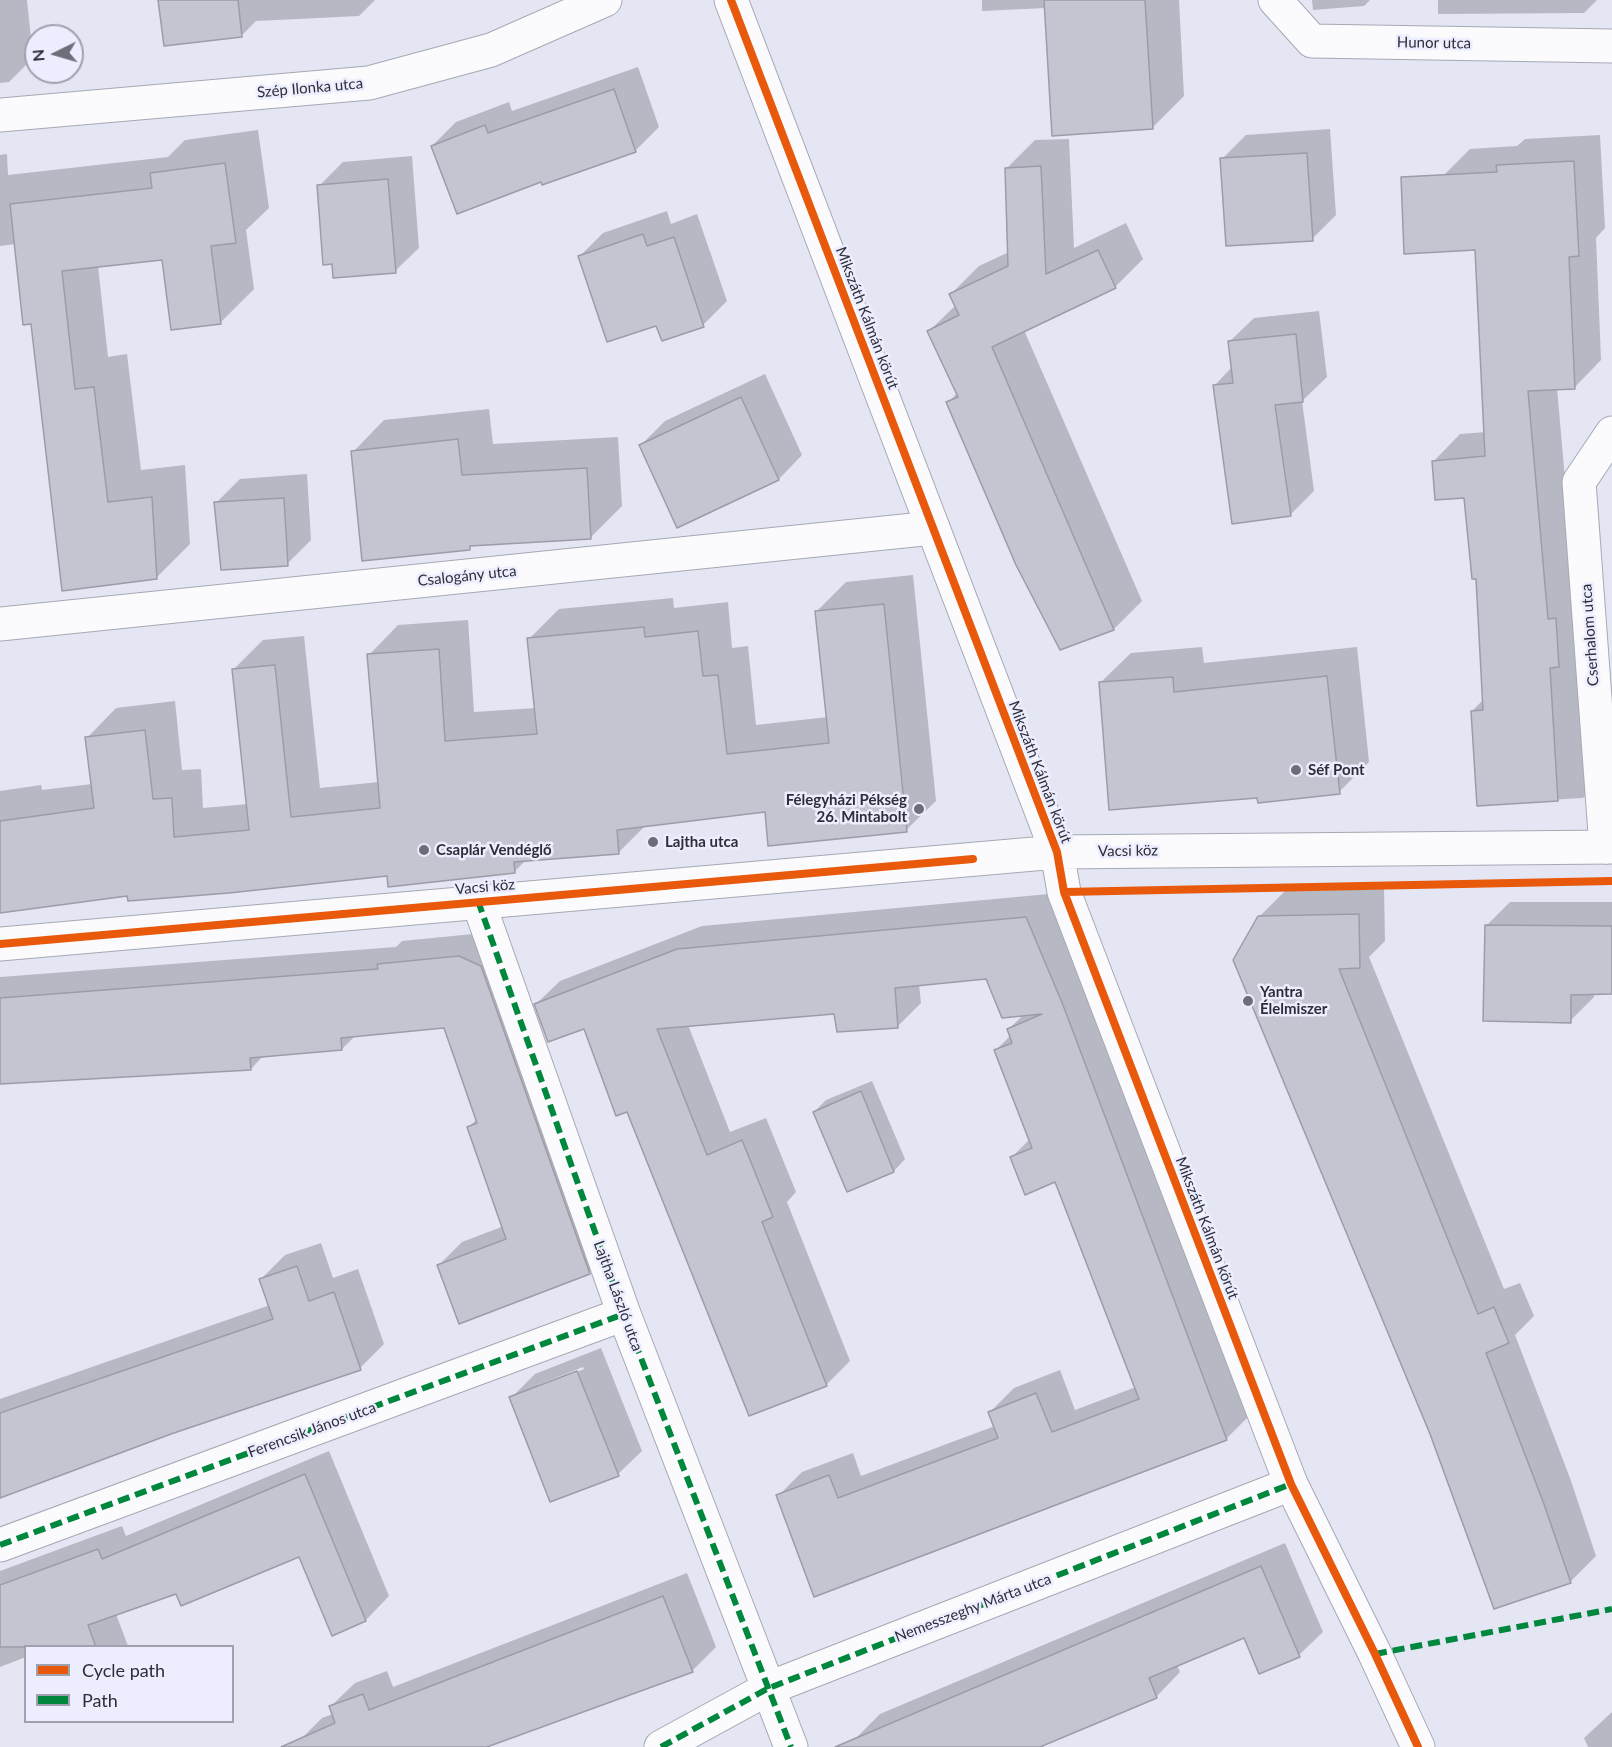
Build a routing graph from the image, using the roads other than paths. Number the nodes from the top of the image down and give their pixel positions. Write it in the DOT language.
graph roads {
  1 [pos="605,0"];
  2 [pos="731,0"];
  3 [pos="1275,0"];
  4 [pos="1612,46"];
  5 [pos="0,115"];
  6 [pos="1612,433"];
  7 [pos="933,528"];
  8 [pos="0,624"];
  9 [pos="1609,847"];
  10 [pos="1057,852"];
  11 [pos="478,901"];
  12 [pos="0,944"];
  13 [pos="624,1314"];
  14 [pos="1291,1484"];
  15 [pos="0,1545"];
  16 [pos="769,1688"];
  17 [pos="662,1747"];
  18 [pos="791,1747"];
  19 [pos="1418,1747"];
  1 -- 5 [label="street, Szép Ilonka utca"];
  2 -- 7 [label="street, Mikszáth Kálmán körút"];
  3 -- 4 [label="street, Hunor utca"];
  6 -- 9 [label="street, Cserhalom utca"];
  7 -- 8 [label="street, Csalogány utca"];
  7 -- 10 [label="street, Mikszáth Kálmán körút"];
  9 -- 10 [label="street, Vacsi köz"];
  10 -- 11 [label="street, Vacsi köz"];
  10 -- 14 [label="street, Mikszáth Kálmán körút"];
  11 -- 12 [label="street, Vacsi köz"];
  11 -- 13 [label="street, Lajtha László utca"];
  13 -- 15 [label="street, Ferencsik János utca"];
  13 -- 16 [label="street, Lajtha László utca"];
  14 -- 16 [label="street, Nemesszeghy Márta utca"];
  14 -- 19 [label="street, Mikszáth Kálmán körút"];
  16 -- 17 [label="street, Nemesszeghy Márta utca"];
  16 -- 18 [label="street, Lajtha László utca"];
}
